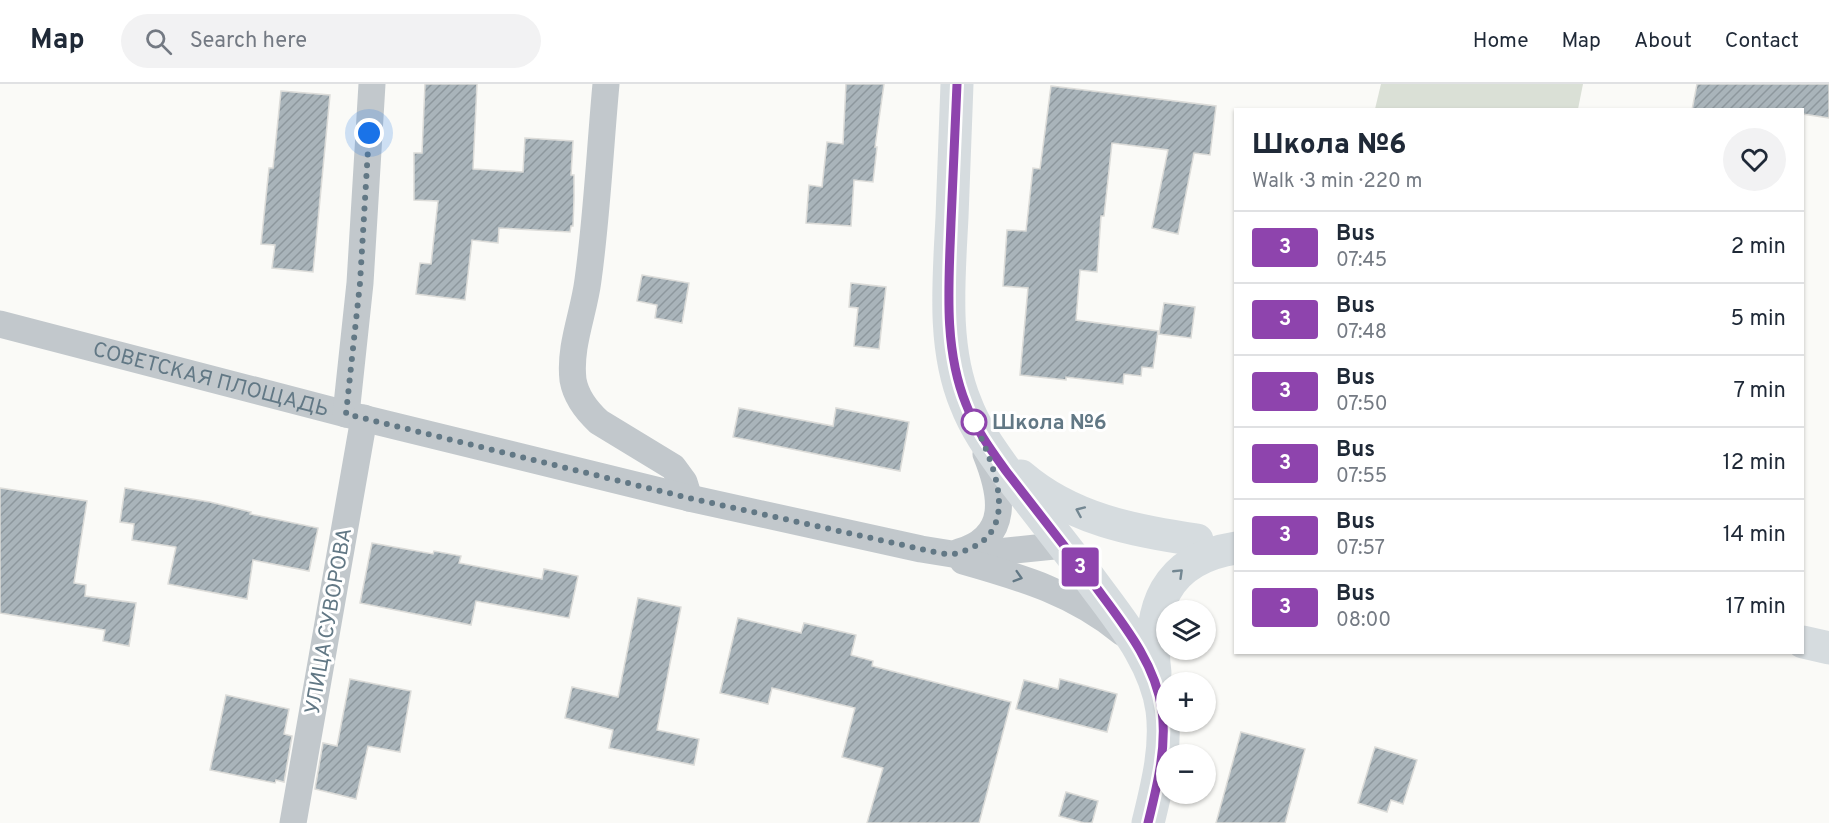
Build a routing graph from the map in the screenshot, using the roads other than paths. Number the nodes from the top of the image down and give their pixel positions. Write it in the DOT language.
graph roads {
  1 [pos="372,84"];
  2 [pos="606,84"];
  3 [pos="957,84"];
  4 [pos="0,324"];
  5 [pos="355,416"];
  6 [pos="981,433"];
  7 [pos="689,498"];
  8 [pos="1197,540"];
  9 [pos="1234,543"];
  10 [pos="1064,545"];
  11 [pos="921,549"];
  12 [pos="1234,549"];
  13 [pos="952,554"];
  14 [pos="1804,642"];
  15 [pos="1829,648"];
  16 [pos="1140,650"];
  17 [pos="1156,687"];
  18 [pos="1162,732"];
  19 [pos="293,823"];
  20 [pos="1148,823"];
  1 -- 5 [label="street, УЛИЦА СУВОРОВА"];
  2 -- 7 [label="street"];
  3 -- 6 [label="street"];
  4 -- 5 [label="street, СОВЕТСКАЯ ПЛОЩАДЬ"];
  5 -- 7 [label="street, СОВЕТСКАЯ ПЛОЩАДЬ"];
  5 -- 19 [label="street, УЛИЦА СУВОРОВА"];
  8 -- 6 [label="street, one-way"];
  6 -- 10 [label="street"];
  6 -- 13 [label="street"];
  7 -- 11 [label="street, СОВЕТСКАЯ ПЛОЩАДЬ"];
  8 -- 9 [label="street, СОВЕТСКАЯ ПЛОЩАДЬ"];
  8 -- 10 [label="street, СОВЕТСКАЯ ПЛОЩАДЬ"];
  10 -- 13 [label="street, СОВЕТСКАЯ ПЛОЩАДЬ"];
  10 -- 16 [label="street"];
  11 -- 13 [label="street, СОВЕТСКАЯ ПЛОЩАДЬ"];
  11 -- 16 [label="street, one-way"];
  17 -- 12 [label="street, one-way"];
  14 -- 15 [label="street"];
  16 -- 17 [label="street"];
  18 -- 20 [label="street"];
}
